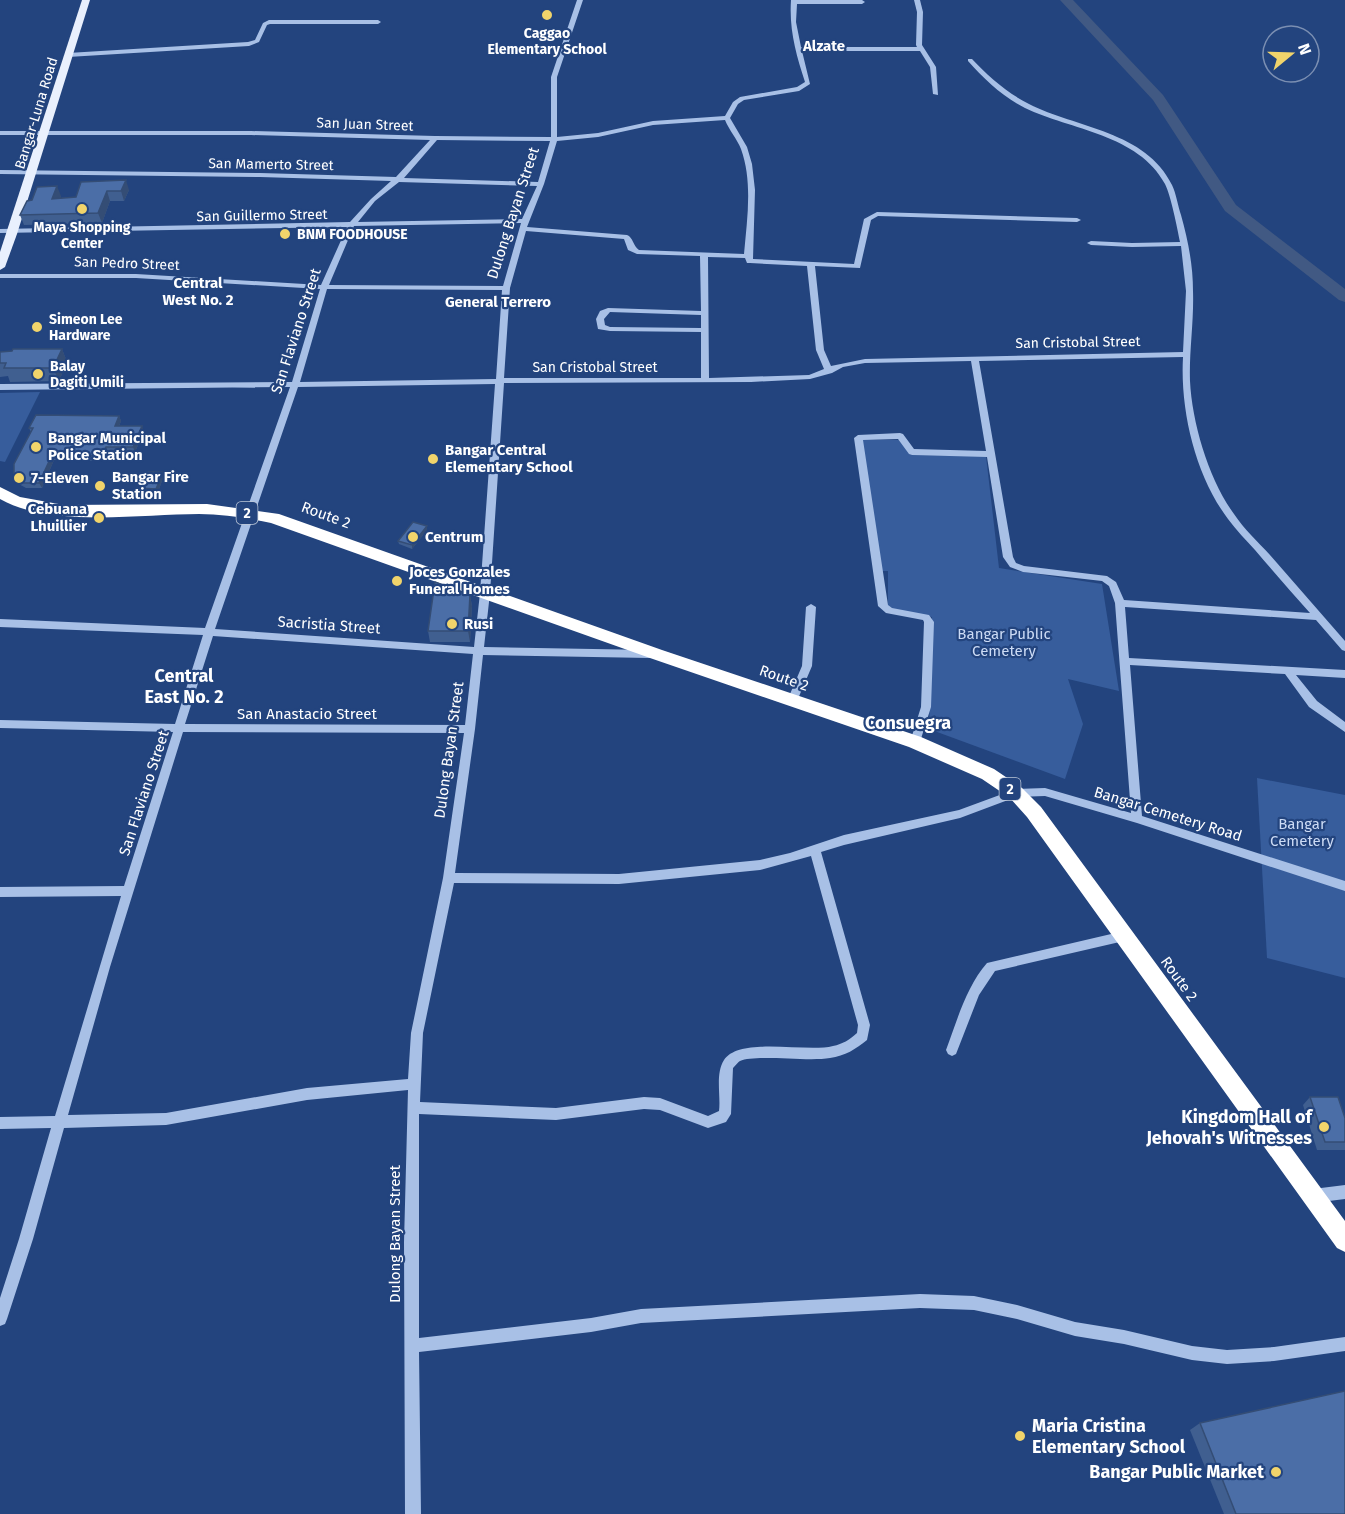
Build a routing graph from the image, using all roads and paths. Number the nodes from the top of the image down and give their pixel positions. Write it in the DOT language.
graph roads {
  1 [pos="86,0"];
  2 [pos="580,0"];
  3 [pos="917,0"];
  4 [pos="794,1"];
  5 [pos="862,2"];
  6 [pos="378,22"];
  7 [pos="798,49"];
  8 [pos="922,50"];
  9 [pos="68,55"];
  10 [pos="970,60"];
  11 [pos="936,94"];
  12 [pos="727,118"];
  13 [pos="0,133"];
  14 [pos="44,134"];
  15 [pos="435,138"];
  16 [pos="554,139"];
  17 [pos="0,172"];
  18 [pos="33,172"];
  19 [pos="398,179"];
  20 [pos="541,184"];
  21 [pos="1077,220"];
  22 [pos="524,225"];
  23 [pos="351,226"];
  24 [pos="13,230"];
  25 [pos="0,231"];
  26 [pos="1091,243"];
  27 [pos="1183,244"];
  28 [pos="704,254"];
  29 [pos="748,256"];
  30 [pos="811,264"];
  31 [pos="0,267"];
  32 [pos="0,276"];
  33 [pos="324,287"];
  34 [pos="506,288"];
  35 [pos="705,313"];
  36 [pos="705,330"];
  37 [pos="1188,354"];
  38 [pos="974,357"];
  39 [pos="829,371"];
  40 [pos="705,380"];
  41 [pos="500,381"];
  42 [pos="295,386"];
  43 [pos="0,387"];
  44 [pos="989,454"];
  45 [pos="0,492"];
  46 [pos="251,513"];
  47 [pos="485,593"];
  48 [pos="1120,603"];
  49 [pos="811,607"];
  50 [pos="1318,617"];
  51 [pos="0,623"];
  52 [pos="209,632"];
  53 [pos="1345,647"];
  54 [pos="479,651"];
  55 [pos="656,654"];
  56 [pos="1126,661"];
  57 [pos="1288,671"];
  58 [pos="1345,674"];
  59 [pos="792,701"];
  60 [pos="0,724"];
  61 [pos="180,728"];
  62 [pos="1345,728"];
  63 [pos="470,729"];
  64 [pos="915,742"];
  65 [pos="1016,794"];
  66 [pos="1137,819"];
  67 [pos="814,849"];
  68 [pos="449,878"];
  69 [pos="1345,886"];
  70 [pos="128,891"];
  71 [pos="0,892"];
  72 [pos="1124,936"];
  73 [pos="952,1050"];
  74 [pos="414,1084"];
  75 [pos="413,1108"];
  76 [pos="59,1121"];
  77 [pos="0,1123"];
  78 [pos="1345,1192"];
  79 [pos="1313,1196"];
  80 [pos="1345,1240"];
  81 [pos="0,1319"];
  82 [pos="1345,1344"];
  83 [pos="412,1346"];
  84 [pos="413,1514"];
  1 -- 9 [label="main road, Bangar-Luna Road"];
  2 -- 16 [label="street, Dulong Bayan Street"];
  3 -- 8 [label="street"];
  4 -- 5 [label="street"];
  4 -- 7 [label="street"];
  6 -- 9 [label="street"];
  7 -- 8 [label="street"];
  7 -- 12 [label="street"];
  8 -- 11 [label="street"];
  9 -- 14 [label="main road, Bangar-Luna Road"];
  10 -- 27 [label="street"];
  12 -- 16 [label="street, San Juan Street"];
  12 -- 29 [label="street"];
  13 -- 14 [label="street, San Juan Street"];
  14 -- 15 [label="street, San Juan Street"];
  14 -- 18 [label="main road, Bangar-Luna Road"];
  15 -- 16 [label="street, San Juan Street"];
  15 -- 19 [label="street, San Flaviano Street"];
  16 -- 20 [label="street, Dulong Bayan Street"];
  17 -- 18 [label="street, San Mamerto Street"];
  18 -- 19 [label="street, San Mamerto Street"];
  18 -- 24 [label="main road, Bangar-Luna Road"];
  19 -- 20 [label="street, San Mamerto Street"];
  19 -- 23 [label="street, San Flaviano Street"];
  20 -- 22 [label="street, Dulong Bayan Street"];
  21 -- 30 [label="street"];
  22 -- 23 [label="street, San Guillermo Street"];
  22 -- 28 [label="street, San Guillermo Street"];
  22 -- 34 [label="street, Dulong Bayan Street"];
  23 -- 24 [label="street, San Guillermo Street"];
  23 -- 33 [label="street, San Flaviano Street"];
  24 -- 25 [label="street, San Guillermo Street"];
  24 -- 31 [label="main road, Bangar-Luna Road"];
  26 -- 27 [label="street"];
  27 -- 37 [label="street"];
  28 -- 29 [label="street"];
  28 -- 35 [label="street"];
  29 -- 30 [label="street"];
  30 -- 39 [label="street"];
  32 -- 33 [label="street, San Pedro Street"];
  33 -- 34 [label="street, San Pedro Street"];
  33 -- 42 [label="street, San Flaviano Street"];
  34 -- 41 [label="street, Dulong Bayan Street"];
  35 -- 36 [label="street"];
  35 -- 36 [label="street"];
  36 -- 40 [label="street"];
  37 -- 38 [label="street, San Cristobal Street"];
  37 -- 50 [label="street"];
  38 -- 39 [label="street, San Cristobal Street"];
  38 -- 44 [label="street"];
  39 -- 40 [label="street, San Cristobal Street"];
  40 -- 41 [label="street, San Cristobal Street"];
  41 -- 42 [label="street, San Cristobal Street"];
  41 -- 47 [label="street, Dulong Bayan Street"];
  42 -- 43 [label="street, San Cristobal Street"];
  42 -- 46 [label="street, San Flaviano Street"];
  44 -- 48 [label="street"];
  44 -- 64 [label="street"];
  45 -- 46 [label="highway, Route 2 / 2"];
  46 -- 47 [label="highway, Route 2 / 2"];
  46 -- 52 [label="street, San Flaviano Street"];
  47 -- 54 [label="street, Dulong Bayan Street"];
  47 -- 55 [label="highway, Route 2 / 2"];
  48 -- 50 [label="street"];
  48 -- 56 [label="street"];
  49 -- 59 [label="street"];
  50 -- 53 [label="street"];
  51 -- 52 [label="street, Sacristia Street"];
  52 -- 54 [label="street, Sacristia Street"];
  52 -- 61 [label="street, San Flaviano Street"];
  54 -- 55 [label="street, Sacristia Street"];
  54 -- 63 [label="street, Dulong Bayan Street"];
  55 -- 59 [label="highway, Route 2 / 2"];
  56 -- 57 [label="street"];
  56 -- 66 [label="street"];
  57 -- 58 [label="street"];
  57 -- 62 [label="street"];
  59 -- 64 [label="highway, Route 2 / 2"];
  60 -- 61 [label="street, San Anastacio Street"];
  61 -- 63 [label="street, San Anastacio Street"];
  61 -- 70 [label="street, San Flaviano Street"];
  63 -- 68 [label="street, Dulong Bayan Street"];
  64 -- 65 [label="highway, Route 2 / 2"];
  65 -- 66 [label="street, Bangar Cemetery Road"];
  65 -- 67 [label="street, Bangar Cemetery Road"];
  65 -- 72 [label="highway, Route 2 / 2"];
  66 -- 69 [label="street, Bangar Cemetery Road"];
  67 -- 68 [label="street, Bangar Cemetery Road"];
  67 -- 75 [label="street"];
  68 -- 74 [label="street, Dulong Bayan Street"];
  70 -- 71 [label="street"];
  70 -- 76 [label="street, San Flaviano Street"];
  72 -- 73 [label="street"];
  72 -- 79 [label="highway, Route 2 / 2"];
  74 -- 75 [label="street, Dulong Bayan Street"];
  74 -- 76 [label="street"];
  75 -- 83 [label="street, Dulong Bayan Street"];
  76 -- 77 [label="street"];
  76 -- 81 [label="street, San Flaviano Street"];
  78 -- 79 [label="street"];
  79 -- 80 [label="highway, Route 2 / 2"];
  82 -- 83 [label="street"];
  83 -- 84 [label="street, Dulong Bayan Street"];
}
